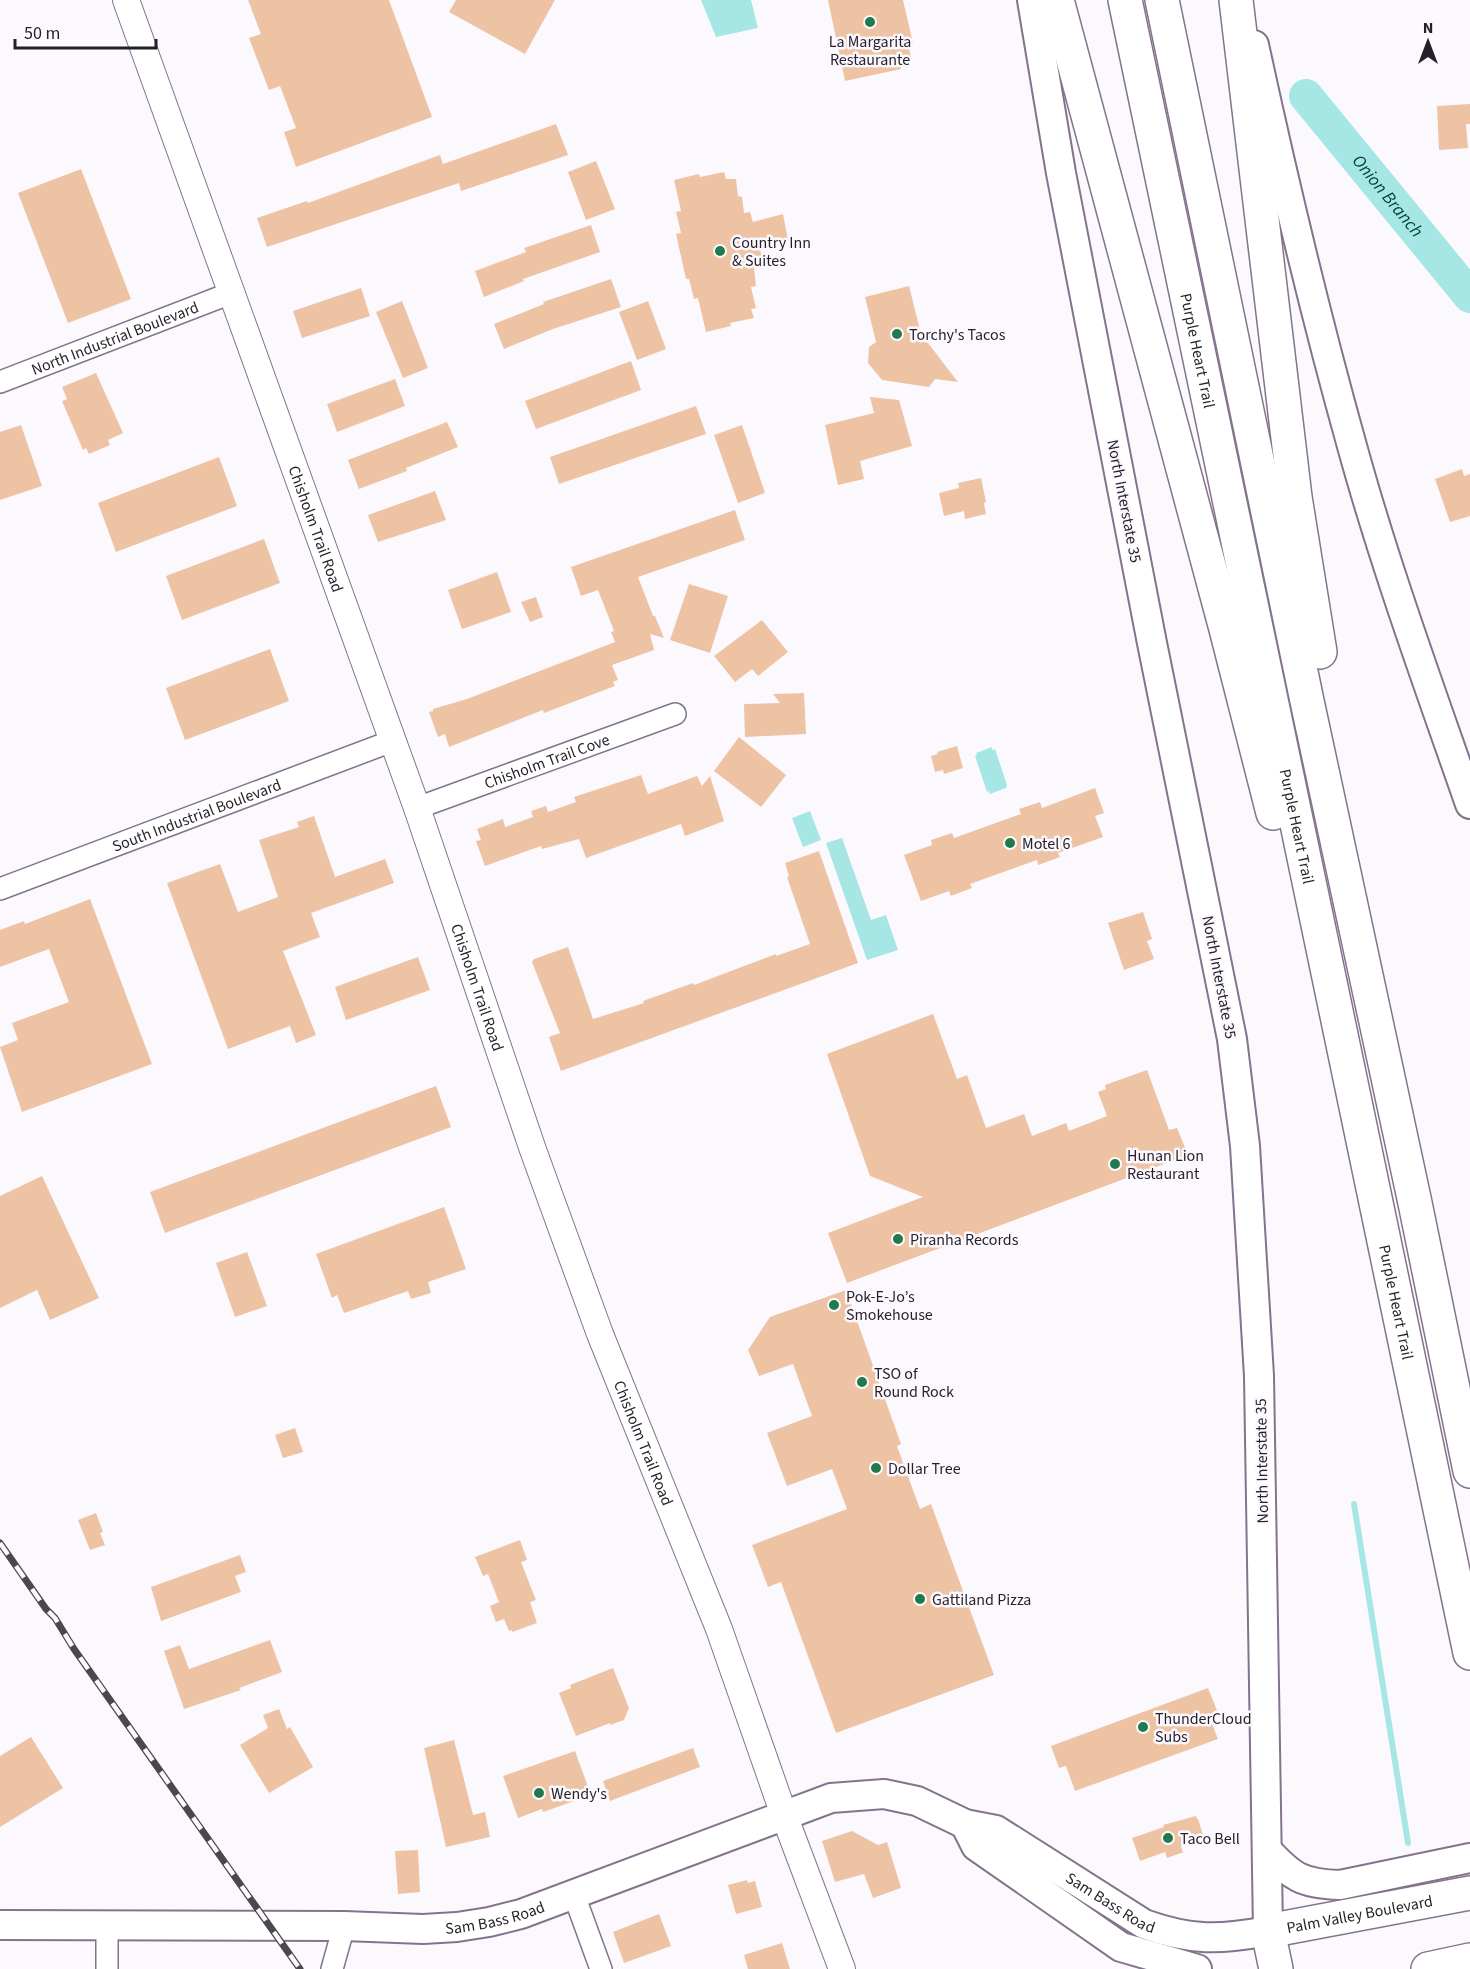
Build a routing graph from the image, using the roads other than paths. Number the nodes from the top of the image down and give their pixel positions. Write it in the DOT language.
graph roads {
  1 [pos="126,0"];
  2 [pos="1032,0"];
  3 [pos="1057,0"];
  4 [pos="1125,0"];
  5 [pos="1162,0"];
  6 [pos="1236,0"];
  7 [pos="1245,0"];
  8 [pos="231,293"];
  9 [pos="0,382"];
  10 [pos="675,714"];
  11 [pos="392,741"];
  12 [pos="1470,804"];
  13 [pos="417,808"];
  14 [pos="0,889"];
  15 [pos="1415,1203"];
  16 [pos="1412,1377"];
  17 [pos="1470,1472"];
  18 [pos="1470,1653"];
  19 [pos="784,1815"];
  20 [pos="966,1824"];
  21 [pos="1267,1850"];
  22 [pos="1470,1858"];
  23 [pos="574,1895"];
  24 [pos="1461,1895"];
  25 [pos="0,1925"];
  26 [pos="108,1925"];
  27 [pos="344,1926"];
  28 [pos="1268,1931"];
  29 [pos="1120,1947"];
  30 [pos="1470,1960"];
  31 [pos="107,1969"];
  32 [pos="332,1969"];
  33 [pos="601,1969"];
  34 [pos="842,1969"];
  35 [pos="1157,1969"];
  36 [pos="1197,1969"];
  37 [pos="1276,1969"];
  38 [pos="1428,1969"];
  1 -- 8 [label="street, Chisholm Trail Road"];
  2 -- 21 [label="main road, North Interstate 35"];
  3 -- 16 [label="highway"];
  4 -- 16 [label="highway, Purple Heart Trail"];
  5 -- 15 [label="highway, Purple Heart Trail"];
  6 -- 15 [label="highway"];
  7 -- 12 [label="main road"];
  8 -- 9 [label="street, North Industrial Boulevard"];
  8 -- 11 [label="street, Chisholm Trail Road"];
  10 -- 13 [label="street, Chisholm Trail Cove"];
  11 -- 13 [label="street, Chisholm Trail Road"];
  11 -- 14 [label="street, South Industrial Boulevard"];
  13 -- 19 [label="street, Chisholm Trail Road"];
  15 -- 17 [label="highway, Purple Heart Trail"];
  16 -- 18 [label="highway, Purple Heart Trail"];
  19 -- 20 [label="main road, Sam Bass Road"];
  19 -- 23 [label="main road, Sam Bass Road"];
  19 -- 34 [label="street, Chisholm Trail Road"];
  20 -- 28 [label="main road, Sam Bass Road"];
  20 -- 29 [label="main road, Sam Bass Road"];
  21 -- 22 [label="main road"];
  21 -- 28 [label="main road, North Interstate 35"];
  23 -- 27 [label="main road, Sam Bass Road"];
  23 -- 33 [label="street"];
  24 -- 28 [label="highway, Palm Valley Boulevard"];
  25 -- 26 [label="main road, Sam Bass Road"];
  26 -- 27 [label="main road, Sam Bass Road"];
  26 -- 31 [label="street"];
  27 -- 32 [label="street"];
  28 -- 37 [label="highway, North Interstate 35"];
  29 -- 35 [label="main road"];
  29 -- 36 [label="main road, Sam Bass Road"];
  30 -- 38 [label="highway"];
}
